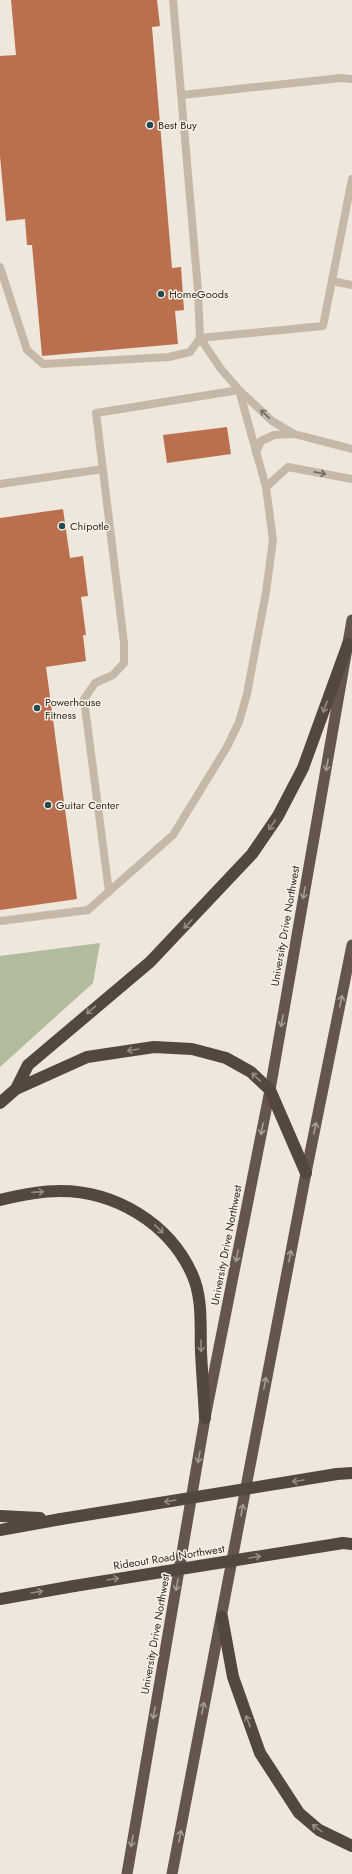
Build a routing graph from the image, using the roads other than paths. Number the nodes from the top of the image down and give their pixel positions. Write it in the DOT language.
graph roads {
  1 [pos="174,0"];
  2 [pos="352,79"];
  3 [pos="182,95"];
  4 [pos="352,179"];
  5 [pos="0,267"];
  6 [pos="332,281"];
  7 [pos="352,285"];
  8 [pos="200,338"];
  9 [pos="239,390"];
  10 [pos="294,434"];
  11 [pos="352,449"];
  12 [pos="256,453"];
  13 [pos="103,469"];
  14 [pos="352,479"];
  15 [pos="0,484"];
  16 [pos="266,487"];
  17 [pos="352,620"];
  18 [pos="348,644"];
  19 [pos="109,892"];
  20 [pos="0,921"];
  21 [pos="352,945"];
  22 [pos="16,1089"];
  23 [pos="270,1090"];
  24 [pos="0,1103"];
  25 [pos="306,1172"];
  26 [pos="0,1200"];
  27 [pos="205,1418"];
  28 [pos="352,1473"];
  29 [pos="0,1516"];
  30 [pos="61,1519"];
  31 [pos="0,1530"];
  32 [pos="349,1543"];
  33 [pos="0,1599"];
  34 [pos="222,1617"];
  35 [pos="352,1846"];
  36 [pos="127,1874"];
  37 [pos="172,1874"];
  1 -- 3 [label="lane"];
  2 -- 3 [label="lane"];
  3 -- 8 [label="lane"];
  4 -- 6 [label="lane"];
  5 -- 8 [label="lane"];
  6 -- 7 [label="lane"];
  6 -- 8 [label="lane"];
  8 -- 9 [label="lane"];
  10 -- 9 [label="lane, one-way"];
  9 -- 12 [label="lane"];
  9 -- 13 [label="lane"];
  10 -- 11 [label="lane"];
  10 -- 12 [label="lane"];
  12 -- 16 [label="lane"];
  13 -- 15 [label="lane"];
  13 -- 19 [label="lane"];
  16 -- 14 [label="lane, one-way"];
  16 -- 19 [label="lane"];
  17 -- 18 [label="highway, University Drive Northwest"];
  18 -- 22 [label="highway, one-way"];
  18 -- 23 [label="highway, University Drive Northwest, one-way"];
  19 -- 20 [label="lane"];
  25 -- 21 [label="highway, one-way"];
  23 -- 22 [label="highway, one-way"];
  22 -- 24 [label="highway"];
  23 -- 25 [label="highway"];
  23 -- 27 [label="highway, University Drive Northwest, one-way"];
  34 -- 25 [label="highway, one-way"];
  26 -- 27 [label="highway, one-way"];
  27 -- 36 [label="highway, University Drive Northwest, one-way"];
  28 -- 30 [label="highway, one-way, bridge"];
  29 -- 30 [label="highway"];
  30 -- 31 [label="highway"];
  33 -- 32 [label="highway, Rideout Road Northwest, one-way, bridge"];
  35 -- 34 [label="highway, one-way"];
  37 -- 34 [label="highway, one-way"];
}
